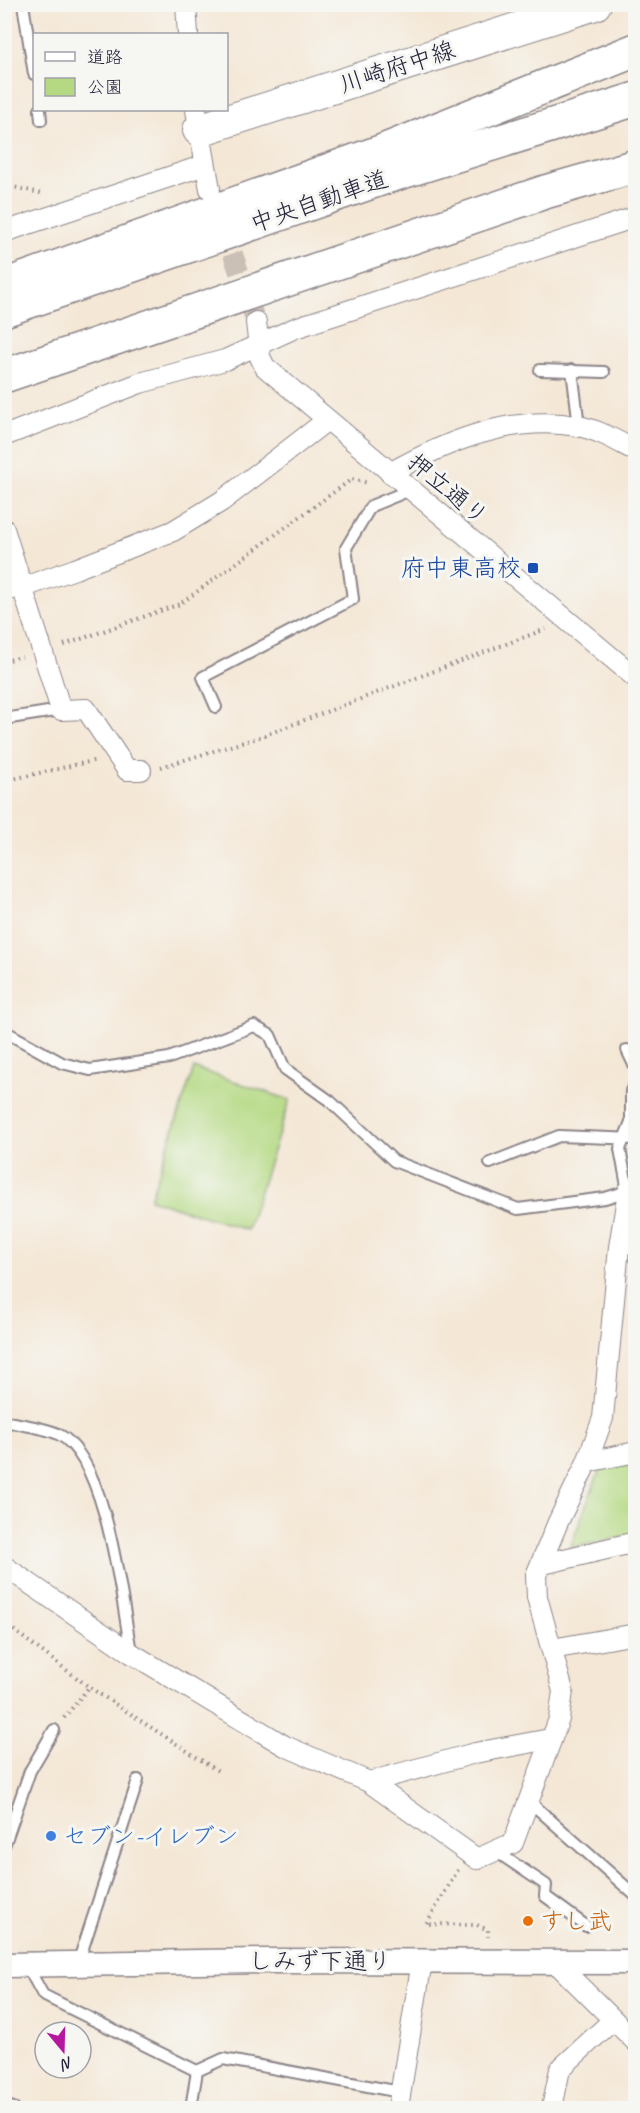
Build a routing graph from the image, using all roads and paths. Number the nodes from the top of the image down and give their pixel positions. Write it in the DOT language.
graph roads {
  1 [pos="23,4"];
  2 [pos="186,4"];
  3 [pos="595,4"];
  4 [pos="188,33"];
  5 [pos="636,50"];
  6 [pos="33,68"];
  7 [pos="636,99"];
  8 [pos="198,120"];
  9 [pos="636,145"];
  10 [pos="205,165"];
  11 [pos="636,166"];
  12 [pos="4,185"];
  13 [pos="210,189"];
  14 [pos="68,210"];
  15 [pos="636,217"];
  16 [pos="4,232"];
  17 [pos="4,286"];
  18 [pos="4,310"];
  19 [pos="256,322"];
  20 [pos="258,346"];
  21 [pos="4,354"];
  22 [pos="540,370"];
  23 [pos="572,370"];
  24 [pos="604,372"];
  25 [pos="4,376"];
  26 [pos="326,421"];
  27 [pos="579,426"];
  28 [pos="4,436"];
  29 [pos="636,451"];
  30 [pos="390,473"];
  31 [pos="410,490"];
  32 [pos="4,529"];
  33 [pos="14,589"];
  34 [pos="567,622"];
  35 [pos="44,652"];
  36 [pos="4,661"];
  37 [pos="636,678"];
  38 [pos="216,707"];
  39 [pos="61,710"];
  40 [pos="4,719"];
  41 [pos="115,756"];
  42 [pos="141,770"];
  43 [pos="4,781"];
  44 [pos="4,1031"];
  45 [pos="627,1050"];
  46 [pos="636,1069"];
  47 [pos="636,1083"];
  48 [pos="636,1139"];
  49 [pos="623,1140"];
  50 [pos="489,1163"];
  51 [pos="628,1191"];
  52 [pos="627,1248"];
  53 [pos="4,1421"];
  54 [pos="636,1452"];
  55 [pos="587,1462"];
  56 [pos="636,1542"];
  57 [pos="543,1564"];
  58 [pos="4,1566"];
  59 [pos="4,1623"];
  60 [pos="636,1634"];
  61 [pos="552,1649"];
  62 [pos="131,1653"];
  63 [pos="89,1687"];
  64 [pos="54,1730"];
  65 [pos="550,1739"];
  66 [pos="218,1771"];
  67 [pos="138,1780"];
  68 [pos="369,1782"];
  69 [pos="530,1802"];
  70 [pos="4,1846"];
  71 [pos="494,1850"];
  72 [pos="468,1854"];
  73 [pos="636,1896"];
  74 [pos="586,1926"];
  75 [pos="488,1940"];
  76 [pos="422,1961"];
  77 [pos="554,1961"];
  78 [pos="636,1962"];
  79 [pos="78,1963"];
  80 [pos="15,1965"];
  81 [pos="612,2021"];
  82 [pos="636,2042"];
  83 [pos="197,2071"];
  84 [pos="399,2100"];
  85 [pos="4,2105"];
  86 [pos="13,2109"];
  87 [pos="191,2109"];
  88 [pos="552,2109"];
  1 -- 6 [label="lane"];
  2 -- 4 [label="street"];
  3 -- 8 [label="main road, 川崎府中線"];
  5 -- 17 [label="highway"];
  7 -- 18 [label="highway, 中央自動車道"];
  8 -- 10 [label="street"];
  9 -- 21 [label="highway, 中央自動車道"];
  10 -- 13 [label="street"];
  10 -- 14 [label="street"];
  11 -- 25 [label="highway"];
  12 -- 14 [label="path"];
  14 -- 16 [label="street"];
  15 -- 20 [label="street"];
  19 -- 20 [label="street, 押立通り"];
  20 -- 26 [label="street, 押立通り"];
  20 -- 28 [label="street"];
  22 -- 23 [label="lane"];
  23 -- 24 [label="lane"];
  23 -- 27 [label="lane"];
  26 -- 30 [label="street, 押立通り"];
  26 -- 33 [label="street"];
  27 -- 29 [label="street"];
  27 -- 30 [label="street"];
  30 -- 31 [label="street, 押立通り"];
  30 -- 35 [label="path"];
  31 -- 34 [label="street, 押立通り"];
  31 -- 38 [label="lane"];
  32 -- 33 [label="street"];
  33 -- 35 [label="street"];
  34 -- 37 [label="street, 押立通り"];
  34 -- 42 [label="path"];
  35 -- 36 [label="path"];
  35 -- 39 [label="street"];
  39 -- 40 [label="lane"];
  39 -- 41 [label="street"];
  41 -- 42 [label="street"];
  41 -- 43 [label="path"];
  44 -- 51 [label="lane"];
  45 -- 46 [label="lane"];
  47 -- 49 [label="lane"];
  48 -- 49 [label="lane"];
  49 -- 50 [label="lane"];
  49 -- 51 [label="lane"];
  51 -- 52 [label="street"];
  52 -- 55 [label="street"];
  53 -- 62 [label="lane"];
  54 -- 55 [label="street"];
  55 -- 57 [label="street"];
  56 -- 57 [label="street"];
  57 -- 61 [label="street"];
  58 -- 62 [label="street"];
  59 -- 63 [label="path"];
  60 -- 61 [label="street"];
  61 -- 65 [label="street"];
  62 -- 68 [label="street"];
  63 -- 64 [label="path"];
  63 -- 66 [label="path"];
  64 -- 70 [label="lane"];
  65 -- 68 [label="street"];
  65 -- 69 [label="street"];
  67 -- 79 [label="lane"];
  68 -- 72 [label="street"];
  69 -- 71 [label="street"];
  69 -- 73 [label="lane"];
  71 -- 72 [label="street"];
  71 -- 74 [label="lane"];
  72 -- 75 [label="path"];
  76 -- 77 [label="street, しみず下通り"];
  76 -- 79 [label="street, しみず下通り"];
  76 -- 84 [label="street"];
  77 -- 78 [label="street, しみず下通り"];
  77 -- 81 [label="street"];
  79 -- 80 [label="street, しみず下通り"];
  80 -- 83 [label="lane"];
  81 -- 82 [label="street"];
  81 -- 88 [label="street"];
  83 -- 84 [label="lane"];
  83 -- 87 [label="lane"];
  85 -- 86 [label="lane"];
}
